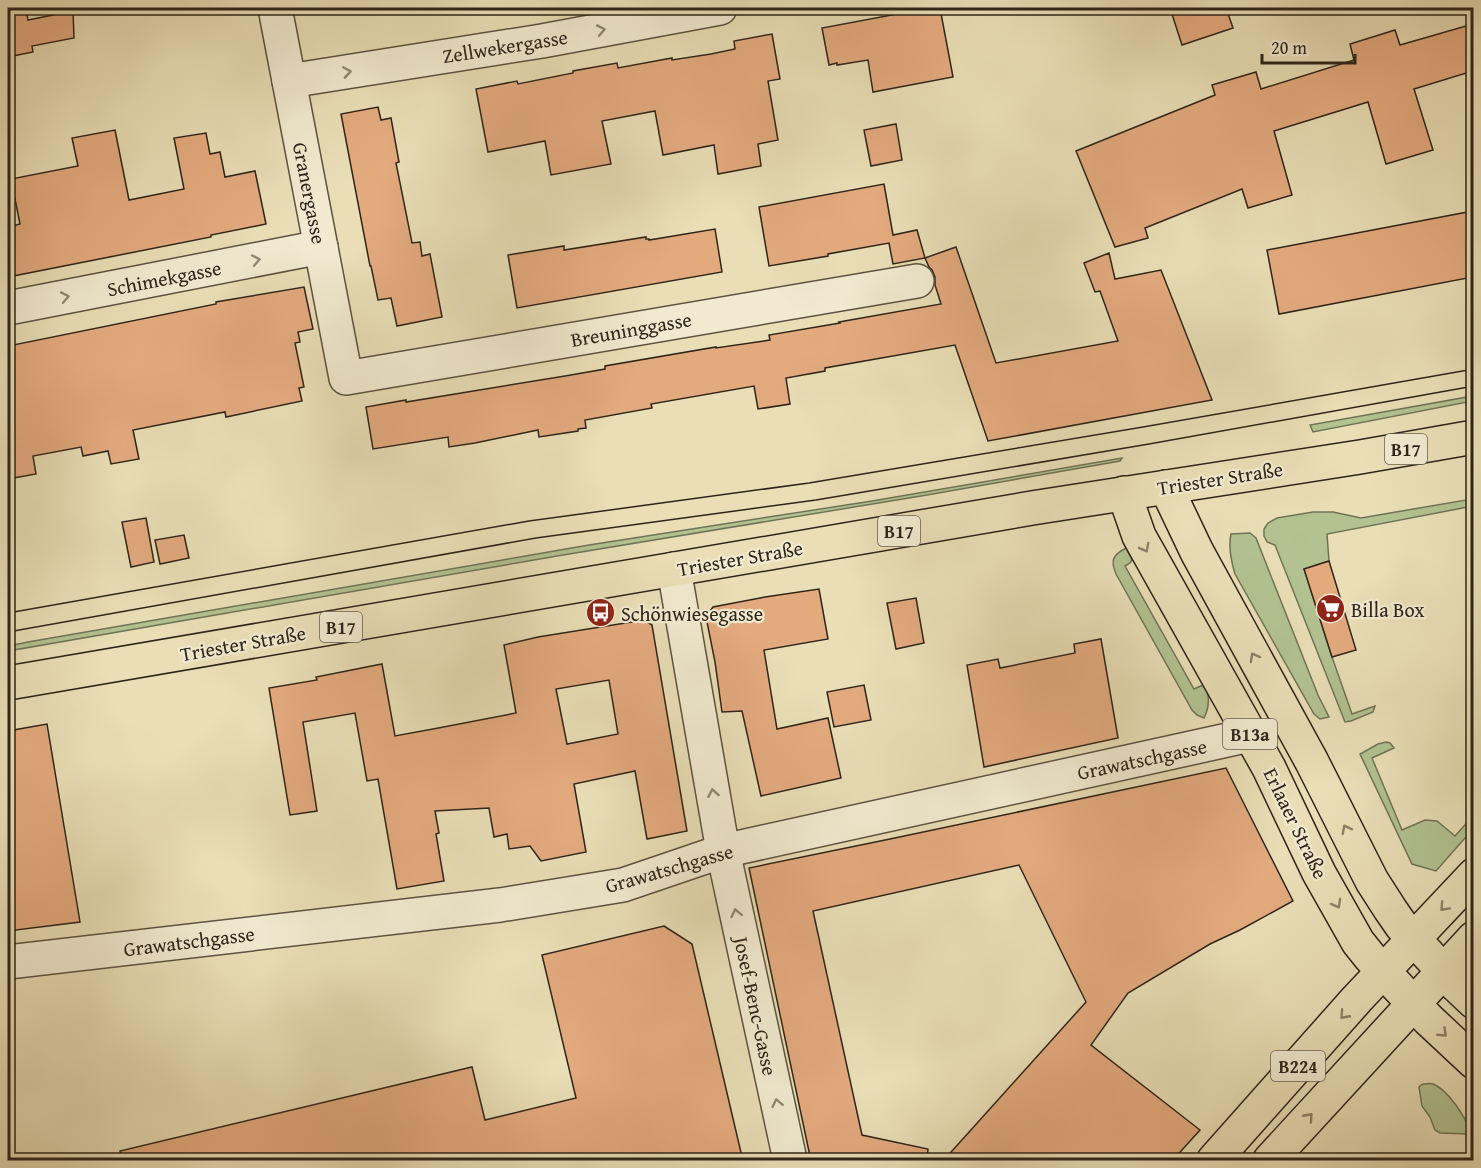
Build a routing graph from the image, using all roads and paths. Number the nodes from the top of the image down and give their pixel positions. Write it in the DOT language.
graph roads {
  1 [pos="275,8"];
  2 [pos="720,8"];
  3 [pos="289,81"];
  4 [pos="321,247"];
  5 [pos="917,281"];
  6 [pos="8,308"];
  7 [pos="346,378"];
  8 [pos="1473,437"];
  9 [pos="1166,487"];
  10 [pos="1124,493"];
  11 [pos="674,569"];
  12 [pos="8,683"];
  13 [pos="1250,735"];
  14 [pos="723,851"];
  15 [pos="1473,875"];
  16 [pos="1473,938"];
  17 [pos="8,962"];
  18 [pos="1413,971"];
  19 [pos="1473,1002"];
  20 [pos="1473,1062"];
  21 [pos="790,1161"];
  22 [pos="1214,1161"];
  23 [pos="1270,1161"];
  1 -- 3 [label="street, Granergasse"];
  3 -- 2 [label="street, Zellwekergasse, one-way"];
  3 -- 4 [label="street, Granergasse"];
  6 -- 4 [label="street, Schimekgasse, one-way"];
  4 -- 7 [label="street, Granergasse"];
  5 -- 7 [label="street, Breuninggasse"];
  8 -- 9 [label="main road, Triester Straße / B17"];
  9 -- 10 [label="main road, Triester Straße / B17"];
  18 -- 9 [label="main road, Erlaaer Straße / B13a, one-way"];
  10 -- 11 [label="main road, Triester Straße / B17"];
  10 -- 13 [label="main road, Erlaaer Straße / B13a, one-way"];
  11 -- 12 [label="main road, Triester Straße / B17"];
  14 -- 11 [label="street, one-way"];
  13 -- 14 [label="street, Grawatschgasse"];
  13 -- 18 [label="main road, Erlaaer Straße / B13a, one-way"];
  14 -- 17 [label="street, Grawatschgasse"];
  21 -- 14 [label="street, Josef-Benc-Gasse, one-way"];
  15 -- 18 [label="main road, B224, one-way"];
  16 -- 18 [label="main road, B224"];
  18 -- 19 [label="main road, Erlaaer Straße / B13a"];
  18 -- 20 [label="main road, Erlaaer Straße / B13a, one-way"];
  18 -- 22 [label="main road, B224, one-way"];
  23 -- 18 [label="main road, B224, one-way"];
}
